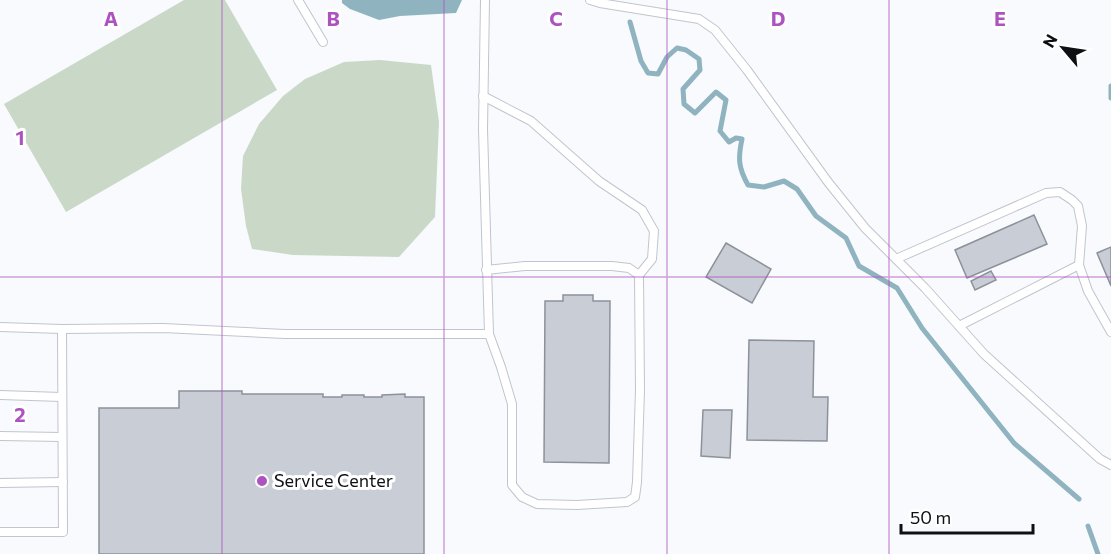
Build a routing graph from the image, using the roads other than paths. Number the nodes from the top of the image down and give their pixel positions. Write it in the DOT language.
graph roads {
  1 [pos="298,0"];
  2 [pos="485,0"];
  3 [pos="590,0"];
  4 [pos="323,42"];
  5 [pos="483,96"];
  6 [pos="896,259"];
  7 [pos="1079,265"];
  8 [pos="486,270"];
  9 [pos="639,275"];
  10 [pos="959,326"];
  11 [pos="0,327"];
  12 [pos="62,329"];
  13 [pos="1111,332"];
  14 [pos="489,334"];
  15 [pos="0,395"];
  16 [pos="62,397"];
  17 [pos="0,436"];
  18 [pos="62,437"];
  19 [pos="1111,465"];
  20 [pos="0,483"];
  21 [pos="63,484"];
  22 [pos="0,532"];
  1 -- 4 [label="lane"];
  2 -- 5 [label="lane"];
  3 -- 6 [label="lane"];
  5 -- 8 [label="lane"];
  5 -- 9 [label="lane"];
  6 -- 7 [label="lane"];
  6 -- 10 [label="lane"];
  7 -- 10 [label="lane"];
  7 -- 13 [label="lane"];
  8 -- 9 [label="lane"];
  8 -- 14 [label="lane"];
  9 -- 14 [label="lane"];
  10 -- 19 [label="lane"];
  11 -- 12 [label="lane"];
  12 -- 14 [label="lane"];
  12 -- 16 [label="lane"];
  15 -- 16 [label="lane"];
  16 -- 18 [label="lane"];
  17 -- 18 [label="lane"];
  18 -- 21 [label="lane"];
  20 -- 21 [label="lane"];
  21 -- 22 [label="lane"];
}
